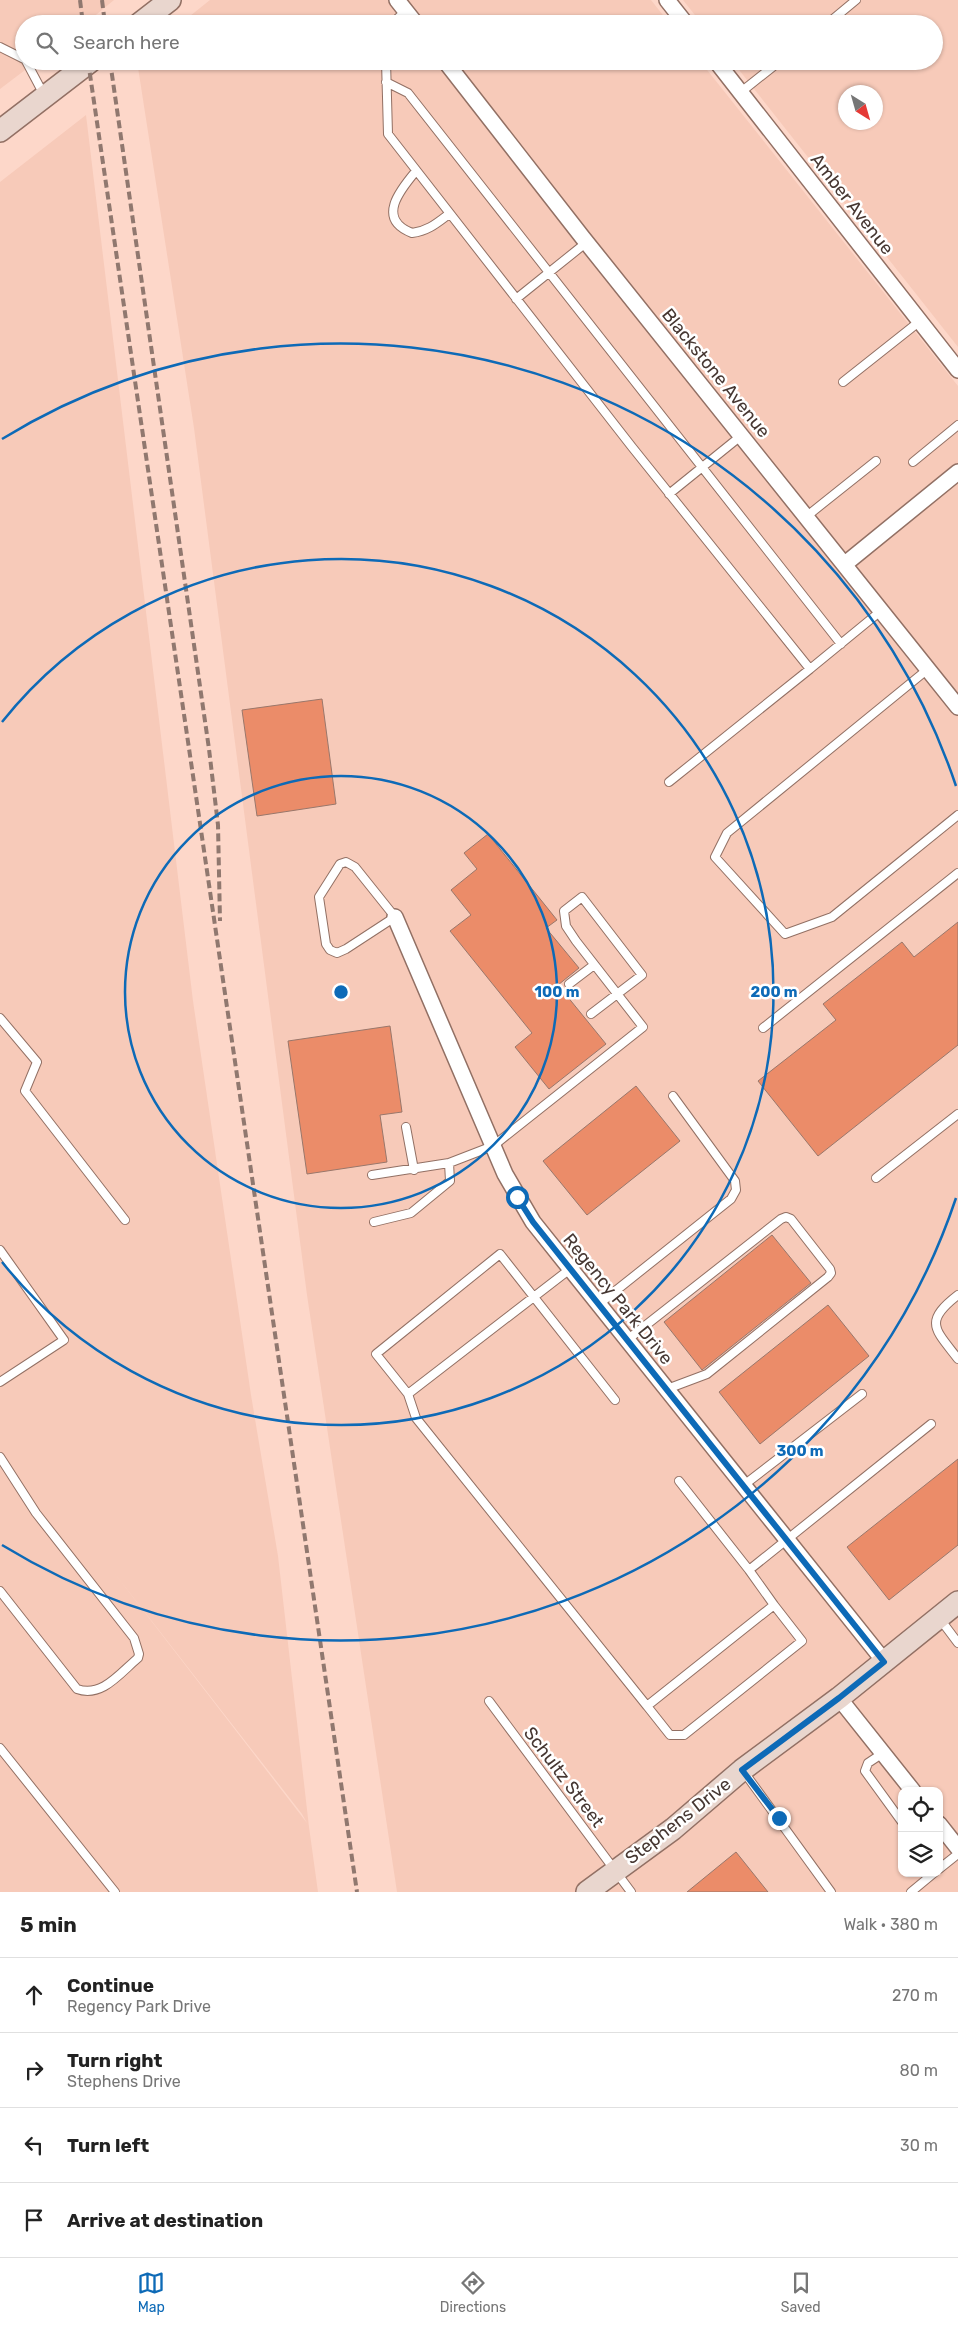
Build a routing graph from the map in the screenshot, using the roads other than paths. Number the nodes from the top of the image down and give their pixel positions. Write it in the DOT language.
graph roads {
  1 [pos="170,0"];
  2 [pos="667,0"];
  3 [pos="856,0"];
  4 [pos="403,4"];
  5 [pos="151,15"];
  6 [pos="396,15"];
  7 [pos="410,15"];
  8 [pos="679,15"];
  9 [pos="838,15"];
  10 [pos="0,47"];
  11 [pos="15,55"];
  12 [pos="30,70"];
  13 [pos="80,70"];
  14 [pos="386,70"];
  15 [pos="452,70"];
  16 [pos="723,70"];
  17 [pos="769,70"];
  18 [pos="386,82"];
  19 [pos="741,92"];
  20 [pos="45,97"];
  21 [pos="0,131"];
  22 [pos="416,171"];
  23 [pos="449,214"];
  24 [pos="587,242"];
  25 [pos="548,274"];
  26 [pos="516,299"];
  27 [pos="920,322"];
  28 [pos="958,370"];
  29 [pos="843,382"];
  30 [pos="958,425"];
  31 [pos="742,436"];
  32 [pos="876,460"];
  33 [pos="913,462"];
  34 [pos="702,468"];
  35 [pos="958,472"];
  36 [pos="669,494"];
  37 [pos="807,516"];
  38 [pos="845,564"];
  39 [pos="882,610"];
  40 [pos="841,644"];
  41 [pos="810,670"];
  42 [pos="928,670"];
  43 [pos="958,707"];
  44 [pos="669,782"];
  45 [pos="958,816"];
  46 [pos="958,873"];
  47 [pos="395,917"];
  48 [pos="594,965"];
  49 [pos="569,984"];
  50 [pos="617,994"];
  51 [pos="590,1014"];
  52 [pos="0,1018"];
  53 [pos="763,1028"];
  54 [pos="673,1096"];
  55 [pos="958,1114"];
  56 [pos="406,1128"];
  57 [pos="493,1146"];
  58 [pos="449,1163"];
  59 [pos="414,1170"];
  60 [pos="372,1176"];
  61 [pos="876,1178"];
  62 [pos="125,1220"];
  63 [pos="374,1222"];
  64 [pos="0,1250"];
  65 [pos="570,1269"];
  66 [pos="958,1295"];
  67 [pos="534,1297"];
  68 [pos="599,1304"];
  69 [pos="628,1340"];
  70 [pos="958,1359"];
  71 [pos="0,1382"];
  72 [pos="667,1389"];
  73 [pos="408,1394"];
  74 [pos="862,1394"];
  75 [pos="615,1400"];
  76 [pos="931,1424"];
  77 [pos="0,1457"];
  78 [pos="679,1481"];
  79 [pos="744,1485"];
  80 [pos="787,1540"];
  81 [pos="749,1570"];
  82 [pos="0,1591"];
  83 [pos="958,1602"];
  84 [pos="774,1605"];
  85 [pos="938,1618"];
  86 [pos="958,1643"];
  87 [pos="884,1662"];
  88 [pos="839,1698"];
  89 [pos="489,1701"];
  90 [pos="647,1706"];
  91 [pos="0,1748"];
  92 [pos="883,1753"];
  93 [pos="742,1770"];
  94 [pos="910,1787"];
  95 [pos="898,1816"];
  96 [pos="943,1829"];
  97 [pos="958,1848"];
  98 [pos="958,1854"];
  99 [pos="943,1866"];
  100 [pos="615,1871"];
  101 [pos="929,1877"];
  102 [pos="114,1892"];
  103 [pos="587,1892"];
  104 [pos="631,1892"];
  105 [pos="831,1892"];
  106 [pos="910,1892"];
  1 -- 5 [label="street"];
  2 -- 8 [label="street"];
  3 -- 9 [label="lane"];
  4 -- 6 [label="lane"];
  4 -- 7 [label="street"];
  10 -- 11 [label="lane"];
  12 -- 20 [label="lane"];
  13 -- 20 [label="street"];
  14 -- 18 [label="lane"];
  15 -- 24 [label="street, Blackstone Avenue"];
  16 -- 19 [label="street, Amber Avenue"];
  17 -- 19 [label="lane"];
  18 -- 22 [label="lane"];
  18 -- 25 [label="lane"];
  19 -- 27 [label="street, Amber Avenue"];
  20 -- 21 [label="street"];
  22 -- 23 [label="lane"];
  22 -- 23 [label="lane"];
  23 -- 26 [label="lane"];
  24 -- 25 [label="lane"];
  24 -- 31 [label="street, Blackstone Avenue"];
  25 -- 26 [label="lane"];
  25 -- 34 [label="lane"];
  26 -- 36 [label="lane"];
  27 -- 28 [label="street, Amber Avenue"];
  27 -- 29 [label="lane"];
  30 -- 33 [label="lane"];
  31 -- 34 [label="lane"];
  31 -- 37 [label="street, Blackstone Avenue"];
  32 -- 37 [label="lane"];
  34 -- 36 [label="lane"];
  34 -- 40 [label="lane"];
  35 -- 38 [label="street"];
  36 -- 41 [label="lane"];
  37 -- 38 [label="street, Blackstone Avenue"];
  38 -- 39 [label="street, Blackstone Avenue"];
  39 -- 40 [label="lane"];
  39 -- 42 [label="street, Blackstone Avenue"];
  40 -- 41 [label="lane"];
  41 -- 44 [label="lane"];
  42 -- 43 [label="street, Blackstone Avenue"];
  42 -- 45 [label="lane"];
  46 -- 53 [label="lane"];
  47 -- 47 [label="lane"];
  47 -- 57 [label="street, Regency Park Drive"];
  48 -- 49 [label="lane"];
  48 -- 50 [label="lane"];
  48 -- 50 [label="lane"];
  50 -- 51 [label="lane"];
  50 -- 57 [label="lane"];
  52 -- 62 [label="lane"];
  54 -- 68 [label="lane"];
  55 -- 61 [label="lane"];
  56 -- 59 [label="lane"];
  57 -- 58 [label="lane"];
  57 -- 65 [label="street, Regency Park Drive"];
  58 -- 59 [label="lane"];
  58 -- 63 [label="lane"];
  59 -- 60 [label="lane"];
  64 -- 71 [label="lane"];
  65 -- 67 [label="lane"];
  65 -- 68 [label="street, Regency Park Drive"];
  66 -- 70 [label="lane"];
  67 -- 73 [label="lane"];
  67 -- 73 [label="lane"];
  67 -- 75 [label="lane"];
  68 -- 69 [label="street, Regency Park Drive"];
  69 -- 72 [label="street, Regency Park Drive"];
  69 -- 72 [label="lane"];
  72 -- 79 [label="street, Regency Park Drive"];
  73 -- 90 [label="lane"];
  74 -- 79 [label="lane"];
  76 -- 80 [label="lane"];
  77 -- 82 [label="lane"];
  78 -- 81 [label="lane"];
  79 -- 80 [label="street, Regency Park Drive"];
  80 -- 81 [label="lane"];
  80 -- 87 [label="street, Regency Park Drive"];
  81 -- 84 [label="lane"];
  83 -- 85 [label="street, Stephens Drive"];
  84 -- 90 [label="lane"];
  84 -- 90 [label="lane"];
  85 -- 86 [label="lane"];
  85 -- 87 [label="street, Stephens Drive"];
  87 -- 88 [label="street, Stephens Drive"];
  88 -- 92 [label="street"];
  88 -- 93 [label="street, Stephens Drive"];
  89 -- 100 [label="lane, Schultz Street"];
  91 -- 102 [label="lane"];
  92 -- 94 [label="street"];
  92 -- 95 [label="lane"];
  93 -- 100 [label="street, Stephens Drive"];
  93 -- 105 [label="lane"];
  96 -- 97 [label="street"];
  98 -- 99 [label="lane"];
  100 -- 103 [label="street, Stephens Drive"];
  100 -- 104 [label="lane, Schultz Street"];
  101 -- 106 [label="lane"];
}
